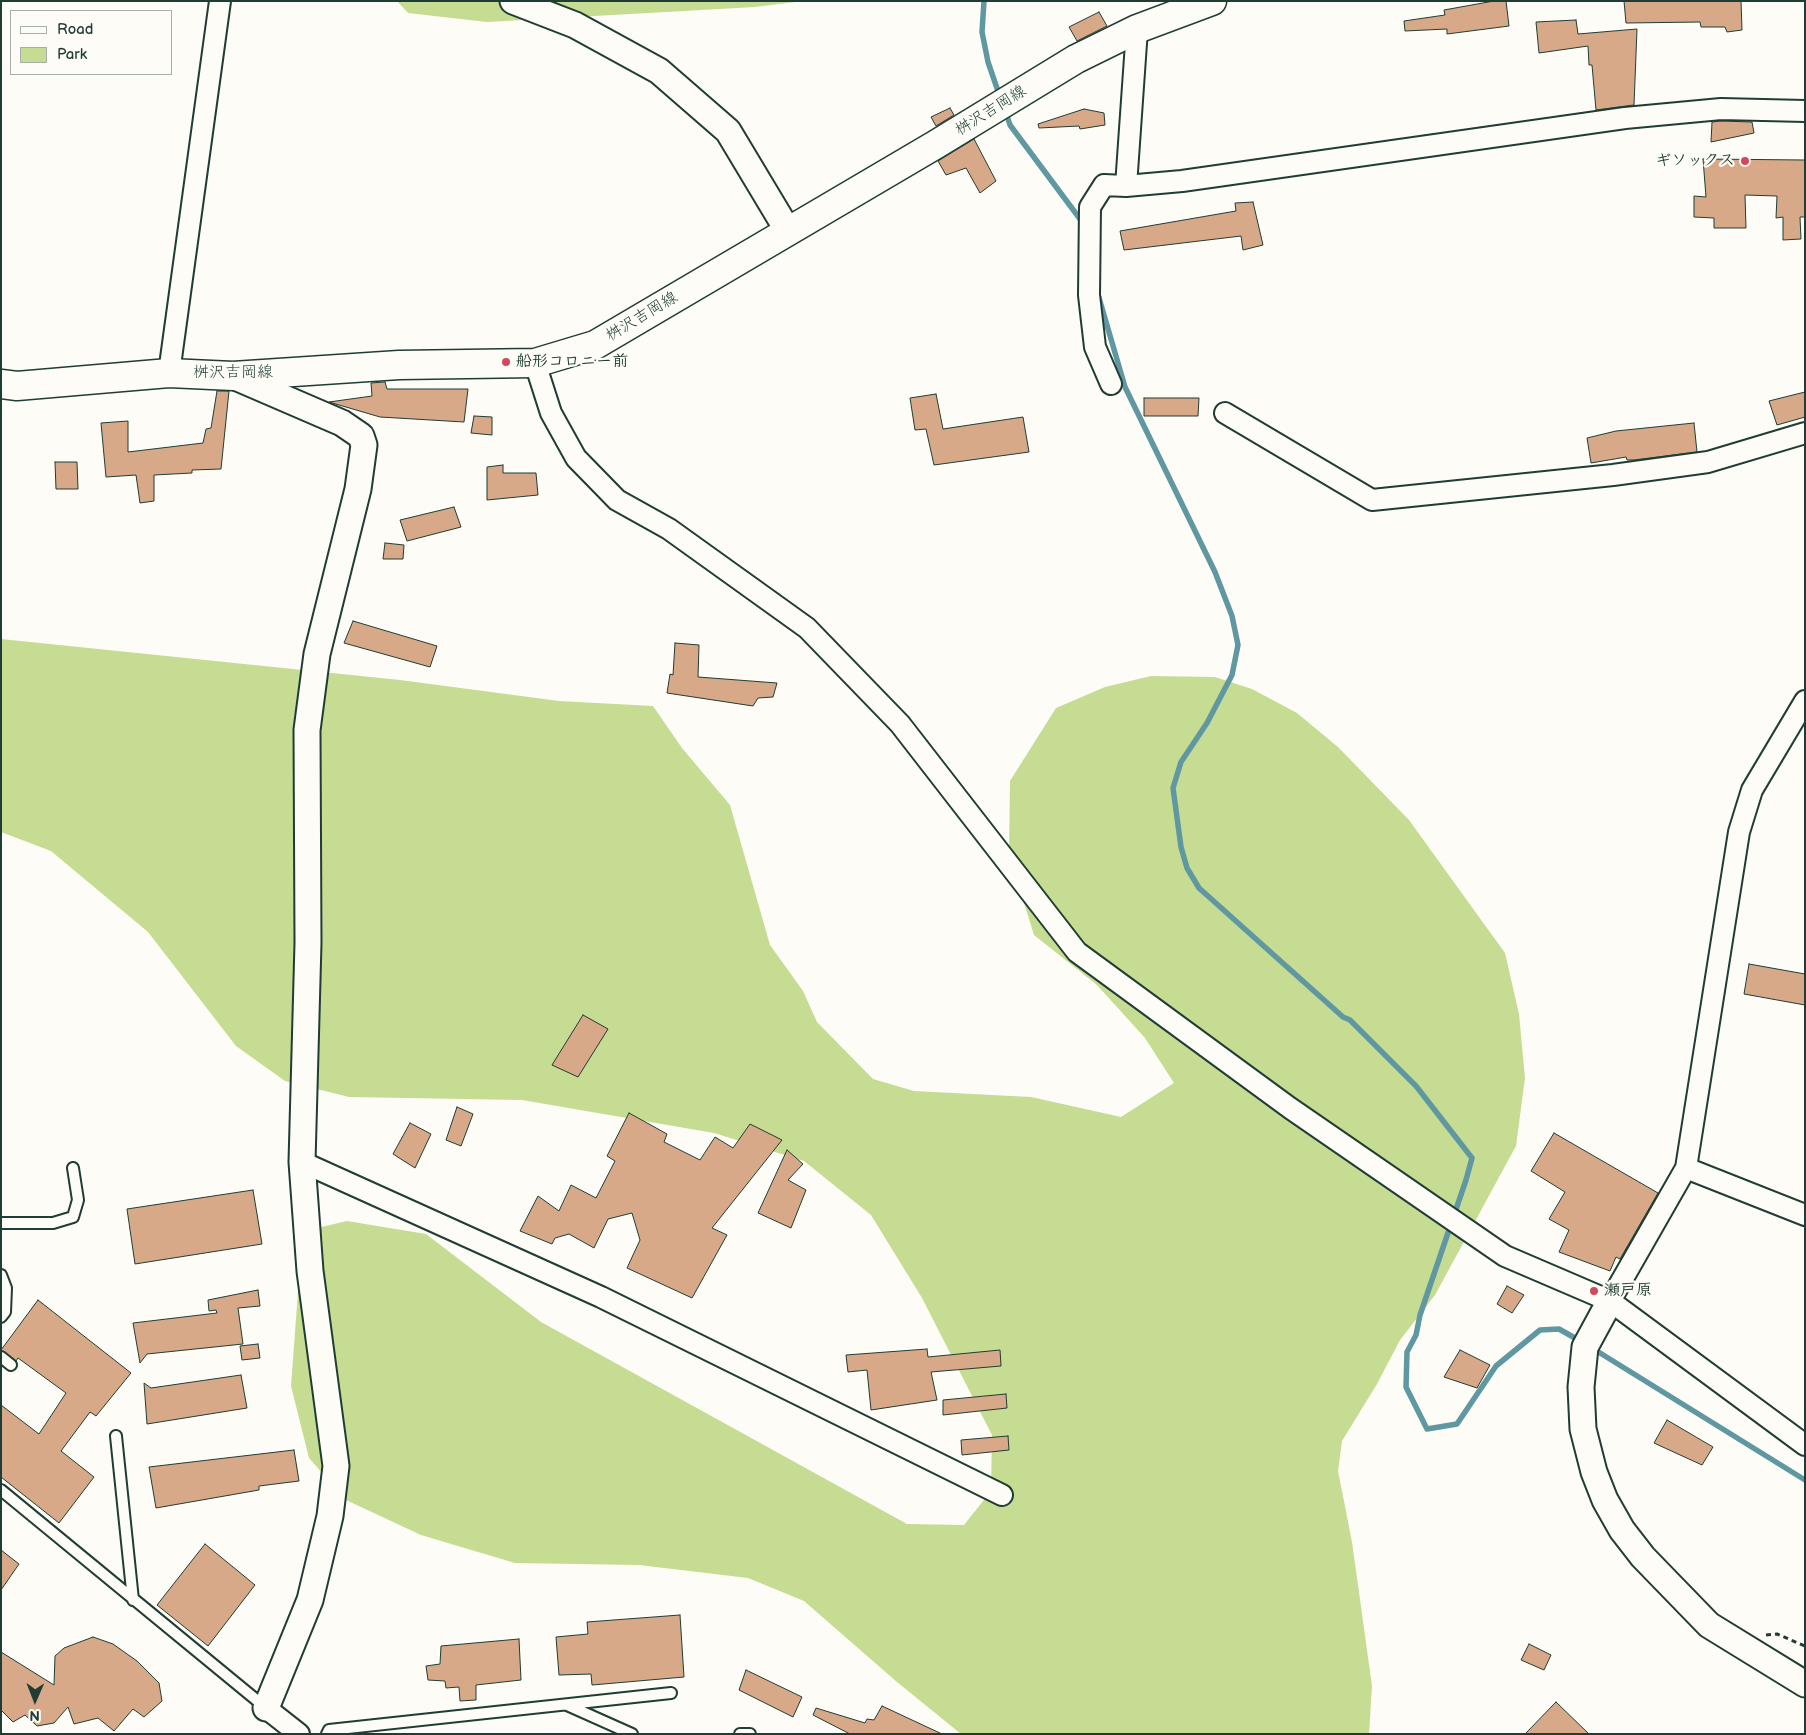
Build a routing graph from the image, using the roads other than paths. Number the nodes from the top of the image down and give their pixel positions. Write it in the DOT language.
graph roads {
  1 [pos="220,1"];
  2 [pos="513,1"];
  3 [pos="1212,1"];
  4 [pos="1137,29"];
  5 [pos="1805,110"];
  6 [pos="1126,186"];
  7 [pos="788,231"];
  8 [pos="535,364"];
  9 [pos="169,373"];
  10 [pos="233,376"];
  11 [pos="1,384"];
  12 [pos="1111,384"];
  13 [pos="1224,413"];
  14 [pos="1805,433"];
  15 [pos="1805,702"];
  16 [pos="302,1162"];
  17 [pos="73,1168"];
  18 [pos="1686,1168"];
  19 [pos="1805,1215"];
  20 [pos="1,1223"];
  21 [pos="1,1275"];
  22 [pos="1610,1301"];
  23 [pos="1,1317"];
  24 [pos="1,1357"];
  25 [pos="11,1365"];
  26 [pos="116,1436"];
  27 [pos="1805,1445"];
  28 [pos="1,1490"];
  29 [pos="1002,1495"];
  30 [pos="134,1600"];
  31 [pos="1805,1684"];
  32 [pos="670,1693"];
  33 [pos="566,1704"];
  34 [pos="266,1708"];
  35 [pos="299,1734"];
  36 [pos="327,1734"];
  37 [pos="632,1734"];
  38 [pos="740,1734"];
  39 [pos="750,1734"];
  1 -- 9 [label="street"];
  2 -- 7 [label="street"];
  3 -- 4 [label="main road, 桝沢吉岡線"];
  4 -- 6 [label="street"];
  4 -- 7 [label="main road, 桝沢吉岡線"];
  5 -- 6 [label="street"];
  6 -- 12 [label="street"];
  7 -- 8 [label="main road, 桝沢吉岡線"];
  8 -- 10 [label="main road, 桝沢吉岡線"];
  8 -- 22 [label="street"];
  9 -- 10 [label="main road, 桝沢吉岡線"];
  9 -- 11 [label="main road, 桝沢吉岡線"];
  10 -- 16 [label="street"];
  13 -- 14 [label="street"];
  15 -- 18 [label="street"];
  16 -- 29 [label="street"];
  16 -- 34 [label="street"];
  17 -- 20 [label="lane"];
  18 -- 19 [label="street"];
  18 -- 22 [label="street"];
  21 -- 23 [label="lane"];
  22 -- 27 [label="street"];
  22 -- 31 [label="street"];
  24 -- 25 [label="lane"];
  26 -- 30 [label="lane"];
  28 -- 30 [label="lane"];
  30 -- 34 [label="lane"];
  32 -- 33 [label="lane"];
  33 -- 36 [label="lane"];
  33 -- 37 [label="lane"];
  34 -- 35 [label="street"];
  38 -- 39 [label="lane"];
}
